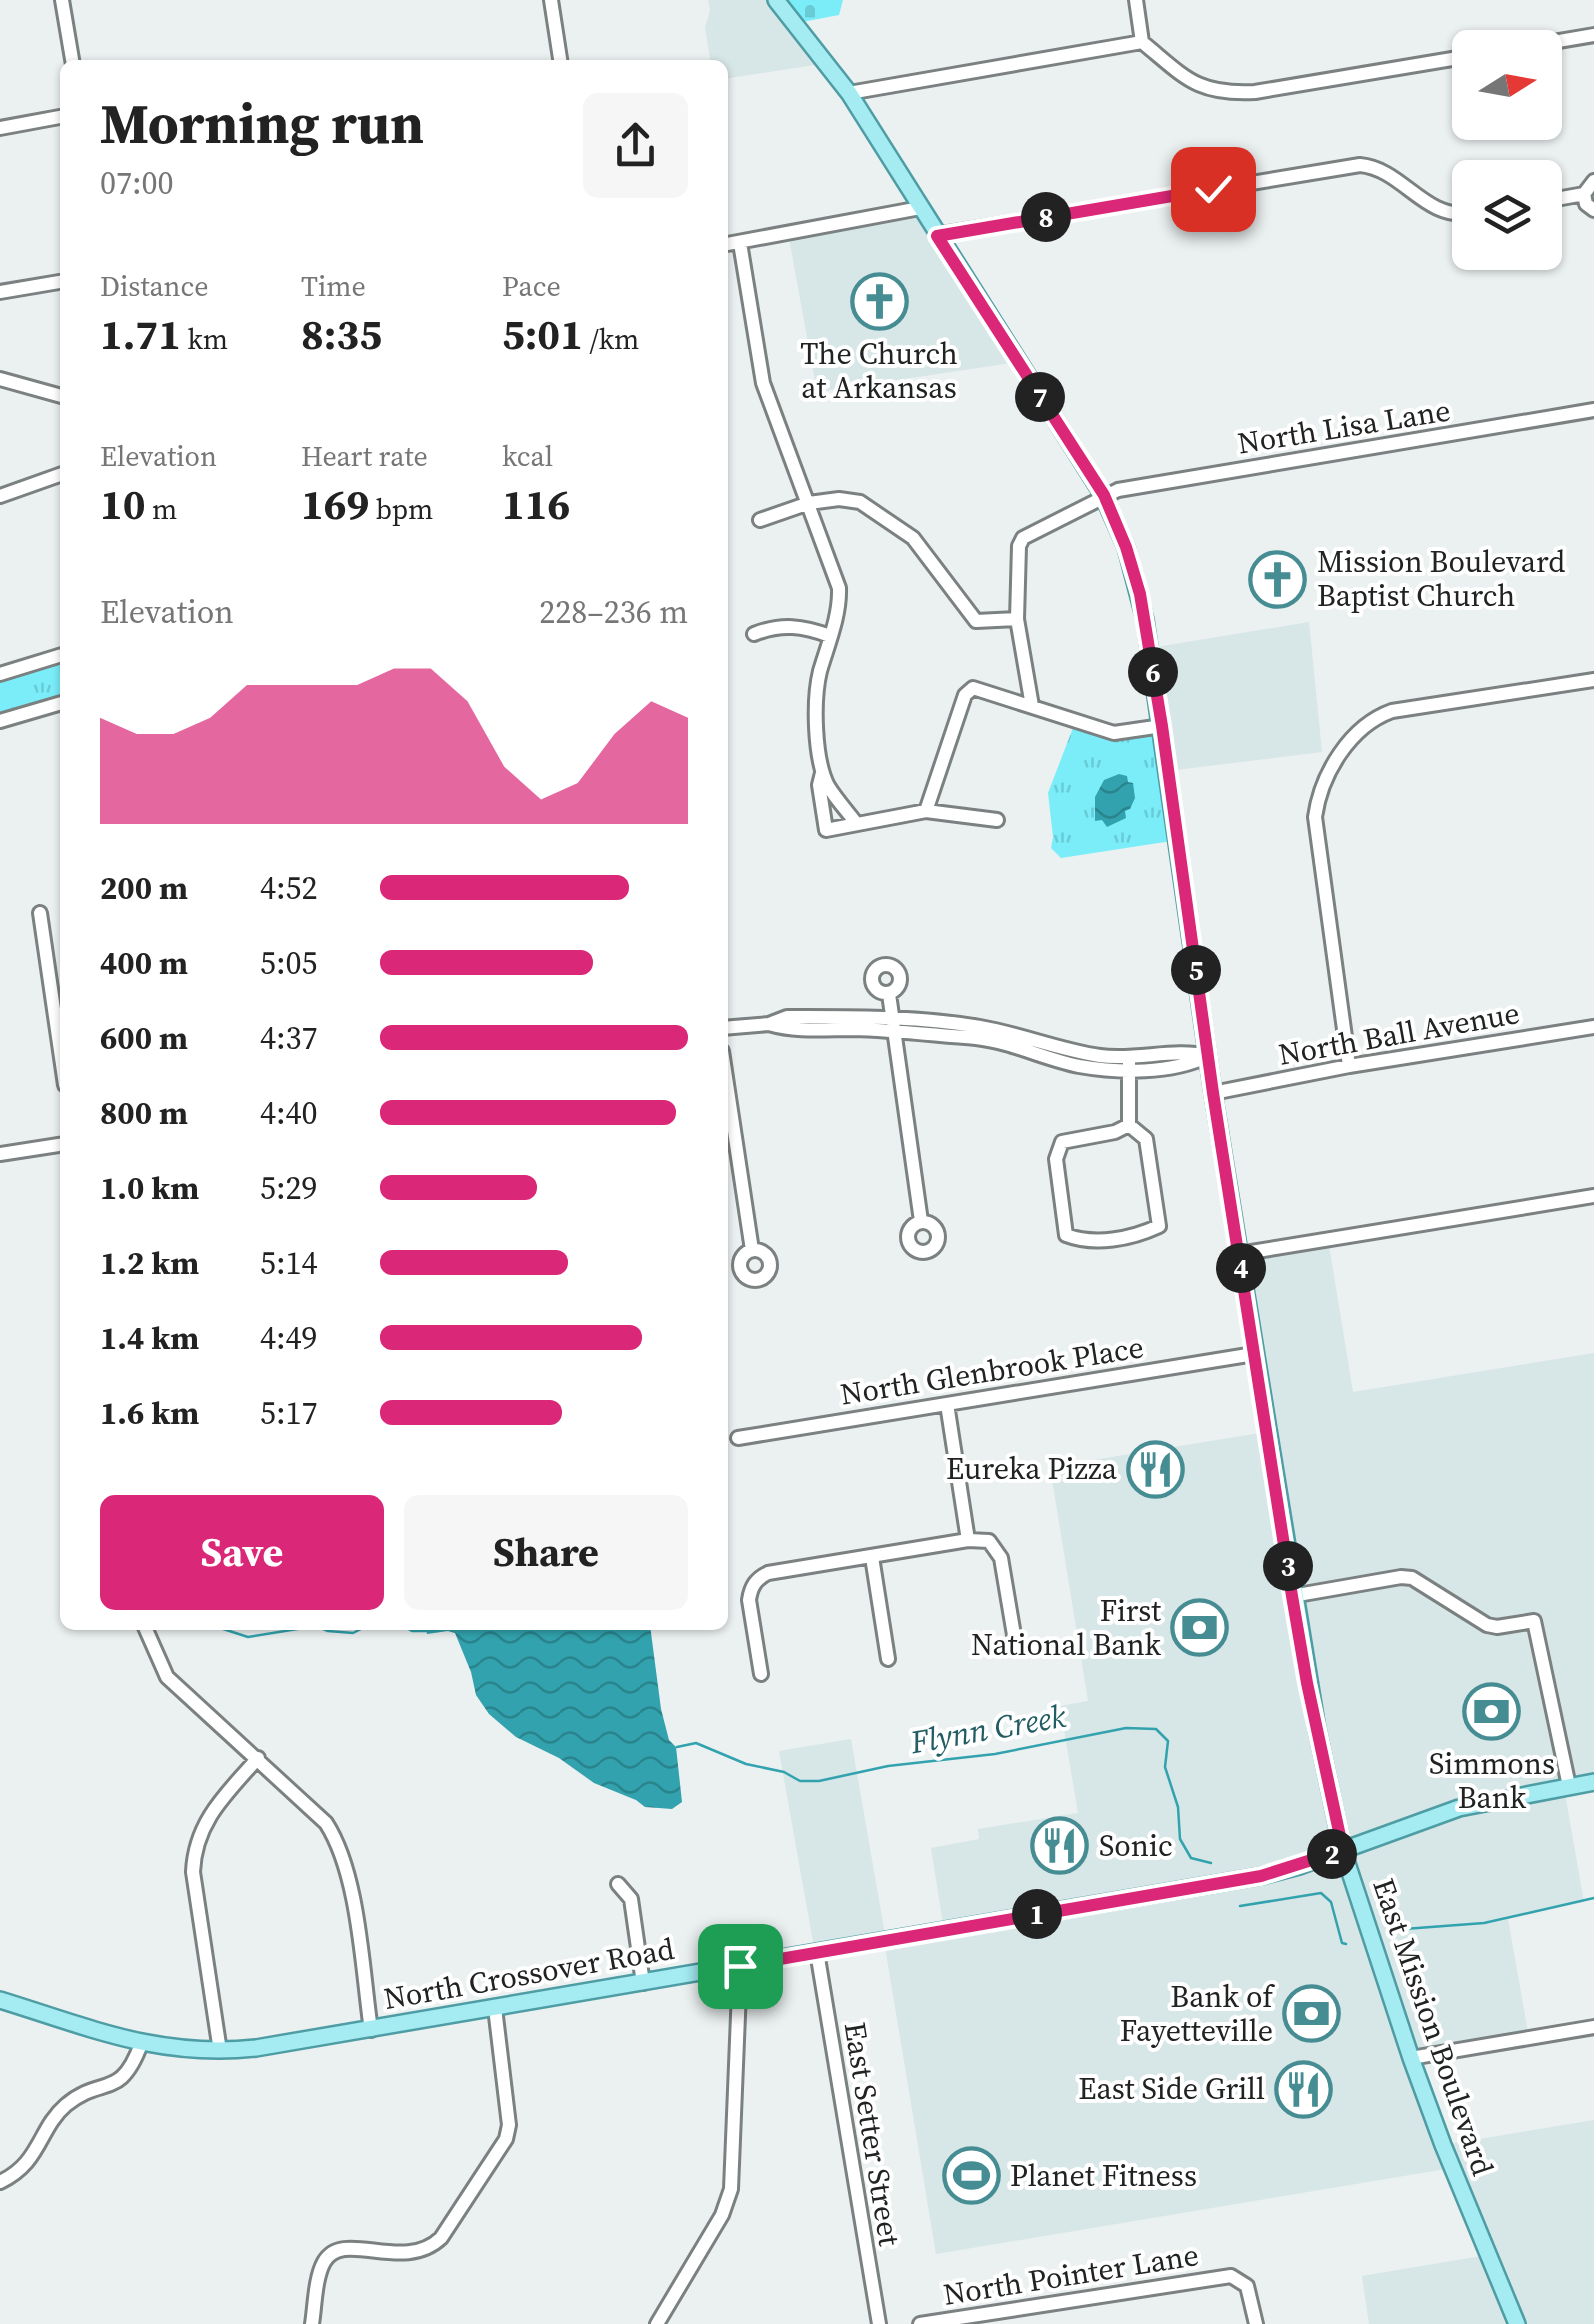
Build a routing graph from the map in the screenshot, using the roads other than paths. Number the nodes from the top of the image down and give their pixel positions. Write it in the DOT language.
graph roads {
  1 [pos="62,0"];
  2 [pos="551,0"];
  3 [pos="776,0"];
  4 [pos="1136,0"];
  5 [pos="1594,35"];
  6 [pos="1562,40"];
  7 [pos="1142,42"];
  8 [pos="1452,59"];
  9 [pos="72,60"];
  10 [pos="561,60"];
  11 [pos="849,93"];
  12 [pos="60,117"];
  13 [pos="0,128"];
  14 [pos="1594,181"];
  15 [pos="1584,194"];
  16 [pos="1562,197"];
  17 [pos="920,208"];
  18 [pos="1594,210"];
  19 [pos="1452,214"];
  20 [pos="937,236"];
  21 [pos="740,243"];
  22 [pos="728,244"];
  23 [pos="60,282"];
  24 [pos="0,292"];
  25 [pos="0,379"];
  26 [pos="60,395"];
  27 [pos="1594,410"];
  28 [pos="60,475"];
  29 [pos="1104,495"];
  30 [pos="0,496"];
  31 [pos="808,503"];
  32 [pos="760,520"];
  33 [pos="1017,619"];
  34 [pos="754,634"];
  35 [pos="830,636"];
  36 [pos="60,656"];
  37 [pos="0,674"];
  38 [pos="1594,680"];
  39 [pos="60,703"];
  40 [pos="1032,706"];
  41 [pos="0,721"];
  42 [pos="1162,726"];
  43 [pos="823,769"];
  44 [pos="926,811"];
  45 [pos="997,820"];
  46 [pos="856,824"];
  47 [pos="40,913"];
  48 [pos="889,994"];
  49 [pos="895,1026"];
  50 [pos="728,1027"];
  51 [pos="1594,1027"];
  52 [pos="60,1051"];
  53 [pos="1208,1056"];
  54 [pos="1128,1064"];
  55 [pos="1349,1066"];
  56 [pos="728,1091"];
  57 [pos="1213,1093"];
  58 [pos="1129,1125"];
  59 [pos="60,1145"];
  60 [pos="0,1154"];
  61 [pos="1594,1196"];
  62 [pos="920,1221"];
  63 [pos="752,1250"];
  64 [pos="1239,1254"];
  65 [pos="1254,1354"];
  66 [pos="947,1404"];
  67 [pos="738,1438"];
  68 [pos="968,1540"];
  69 [pos="872,1556"];
  70 [pos="1292,1596"];
  71 [pos="146,1630"];
  72 [pos="1014,1635"];
  73 [pos="888,1659"];
  74 [pos="761,1674"];
  75 [pos="258,1758"];
  76 [pos="1594,1782"];
  77 [pos="1570,1786"];
  78 [pos="1343,1850"];
  79 [pos="618,1884"];
  80 [pos="816,1952"];
  81 [pos="740,1966"];
  82 [pos="643,1982"];
  83 [pos="0,2000"];
  84 [pos="495,2008"];
  85 [pos="1594,2027"];
  86 [pos="371,2030"];
  87 [pos="141,2044"];
  88 [pos="220,2052"];
  89 [pos="1411,2058"];
  90 [pos="0,2182"];
  91 [pos="312,2324"];
  92 [pos="657,2324"];
  93 [pos="879,2324"];
  94 [pos="920,2324"];
  95 [pos="1256,2324"];
  96 [pos="1517,2324"];
  1 -- 9 [label="street"];
  2 -- 10 [label="street"];
  3 -- 11 [label="main road, East Mission Boulevard"];
  4 -- 7 [label="street"];
  5 -- 6 [label="street"];
  7 -- 8 [label="street"];
  7 -- 11 [label="street"];
  11 -- 17 [label="main road, East Mission Boulevard"];
  12 -- 13 [label="street"];
  14 -- 15 [label="street"];
  15 -- 16 [label="street"];
  15 -- 18 [label="street"];
  17 -- 20 [label="main road, East Mission Boulevard"];
  17 -- 21 [label="street"];
  19 -- 20 [label="street"];
  20 -- 29 [label="main road, East Mission Boulevard"];
  21 -- 22 [label="street"];
  21 -- 31 [label="street"];
  23 -- 24 [label="street"];
  25 -- 26 [label="street"];
  27 -- 29 [label="street, North Lisa Lane"];
  28 -- 30 [label="street"];
  29 -- 33 [label="street, North Lisa Lane"];
  29 -- 42 [label="main road, East Mission Boulevard"];
  31 -- 32 [label="street"];
  31 -- 33 [label="street"];
  31 -- 35 [label="street"];
  33 -- 40 [label="street"];
  34 -- 35 [label="street"];
  35 -- 43 [label="street"];
  36 -- 37 [label="street"];
  38 -- 55 [label="street"];
  39 -- 41 [label="street"];
  40 -- 42 [label="street"];
  40 -- 44 [label="street"];
  42 -- 53 [label="main road, East Mission Boulevard"];
  43 -- 46 [label="street"];
  43 -- 46 [label="street"];
  44 -- 45 [label="street"];
  44 -- 46 [label="street"];
  47 -- 52 [label="street"];
  48 -- 49 [label="street"];
  49 -- 50 [label="street"];
  49 -- 54 [label="street"];
  49 -- 62 [label="street"];
  51 -- 55 [label="street, North Ball Avenue"];
  53 -- 54 [label="street"];
  53 -- 57 [label="main road, East Mission Boulevard"];
  54 -- 58 [label="street"];
  55 -- 57 [label="street, North Ball Avenue"];
  56 -- 63 [label="street"];
  57 -- 64 [label="main road, East Mission Boulevard"];
  58 -- 58 [label="street"];
  59 -- 60 [label="street"];
  61 -- 64 [label="street"];
  64 -- 65 [label="main road, East Mission Boulevard"];
  65 -- 66 [label="street, North Glenbrook Place"];
  65 -- 70 [label="main road, East Mission Boulevard"];
  66 -- 67 [label="street, North Glenbrook Place"];
  66 -- 68 [label="street"];
  68 -- 69 [label="street"];
  68 -- 72 [label="street"];
  69 -- 73 [label="street"];
  69 -- 74 [label="street"];
  70 -- 77 [label="street"];
  70 -- 78 [label="main road, East Mission Boulevard"];
  71 -- 75 [label="street"];
  75 -- 86 [label="street"];
  75 -- 88 [label="street"];
  76 -- 77 [label="main road, North Crossover Road"];
  77 -- 78 [label="main road, North Crossover Road"];
  78 -- 80 [label="main road, North Crossover Road"];
  78 -- 89 [label="main road, East Mission Boulevard"];
  79 -- 82 [label="street"];
  80 -- 81 [label="main road, North Crossover Road"];
  80 -- 93 [label="street, East Setter Street"];
  81 -- 82 [label="main road, North Crossover Road"];
  81 -- 92 [label="street"];
  82 -- 84 [label="main road, North Crossover Road"];
  83 -- 87 [label="main road, North Crossover Road"];
  84 -- 86 [label="main road, North Crossover Road"];
  84 -- 91 [label="street"];
  85 -- 89 [label="street"];
  86 -- 88 [label="main road, North Crossover Road"];
  87 -- 88 [label="main road, North Crossover Road"];
  87 -- 90 [label="street"];
  89 -- 96 [label="main road, East Mission Boulevard"];
  94 -- 95 [label="street, North Pointer Lane"];
}
